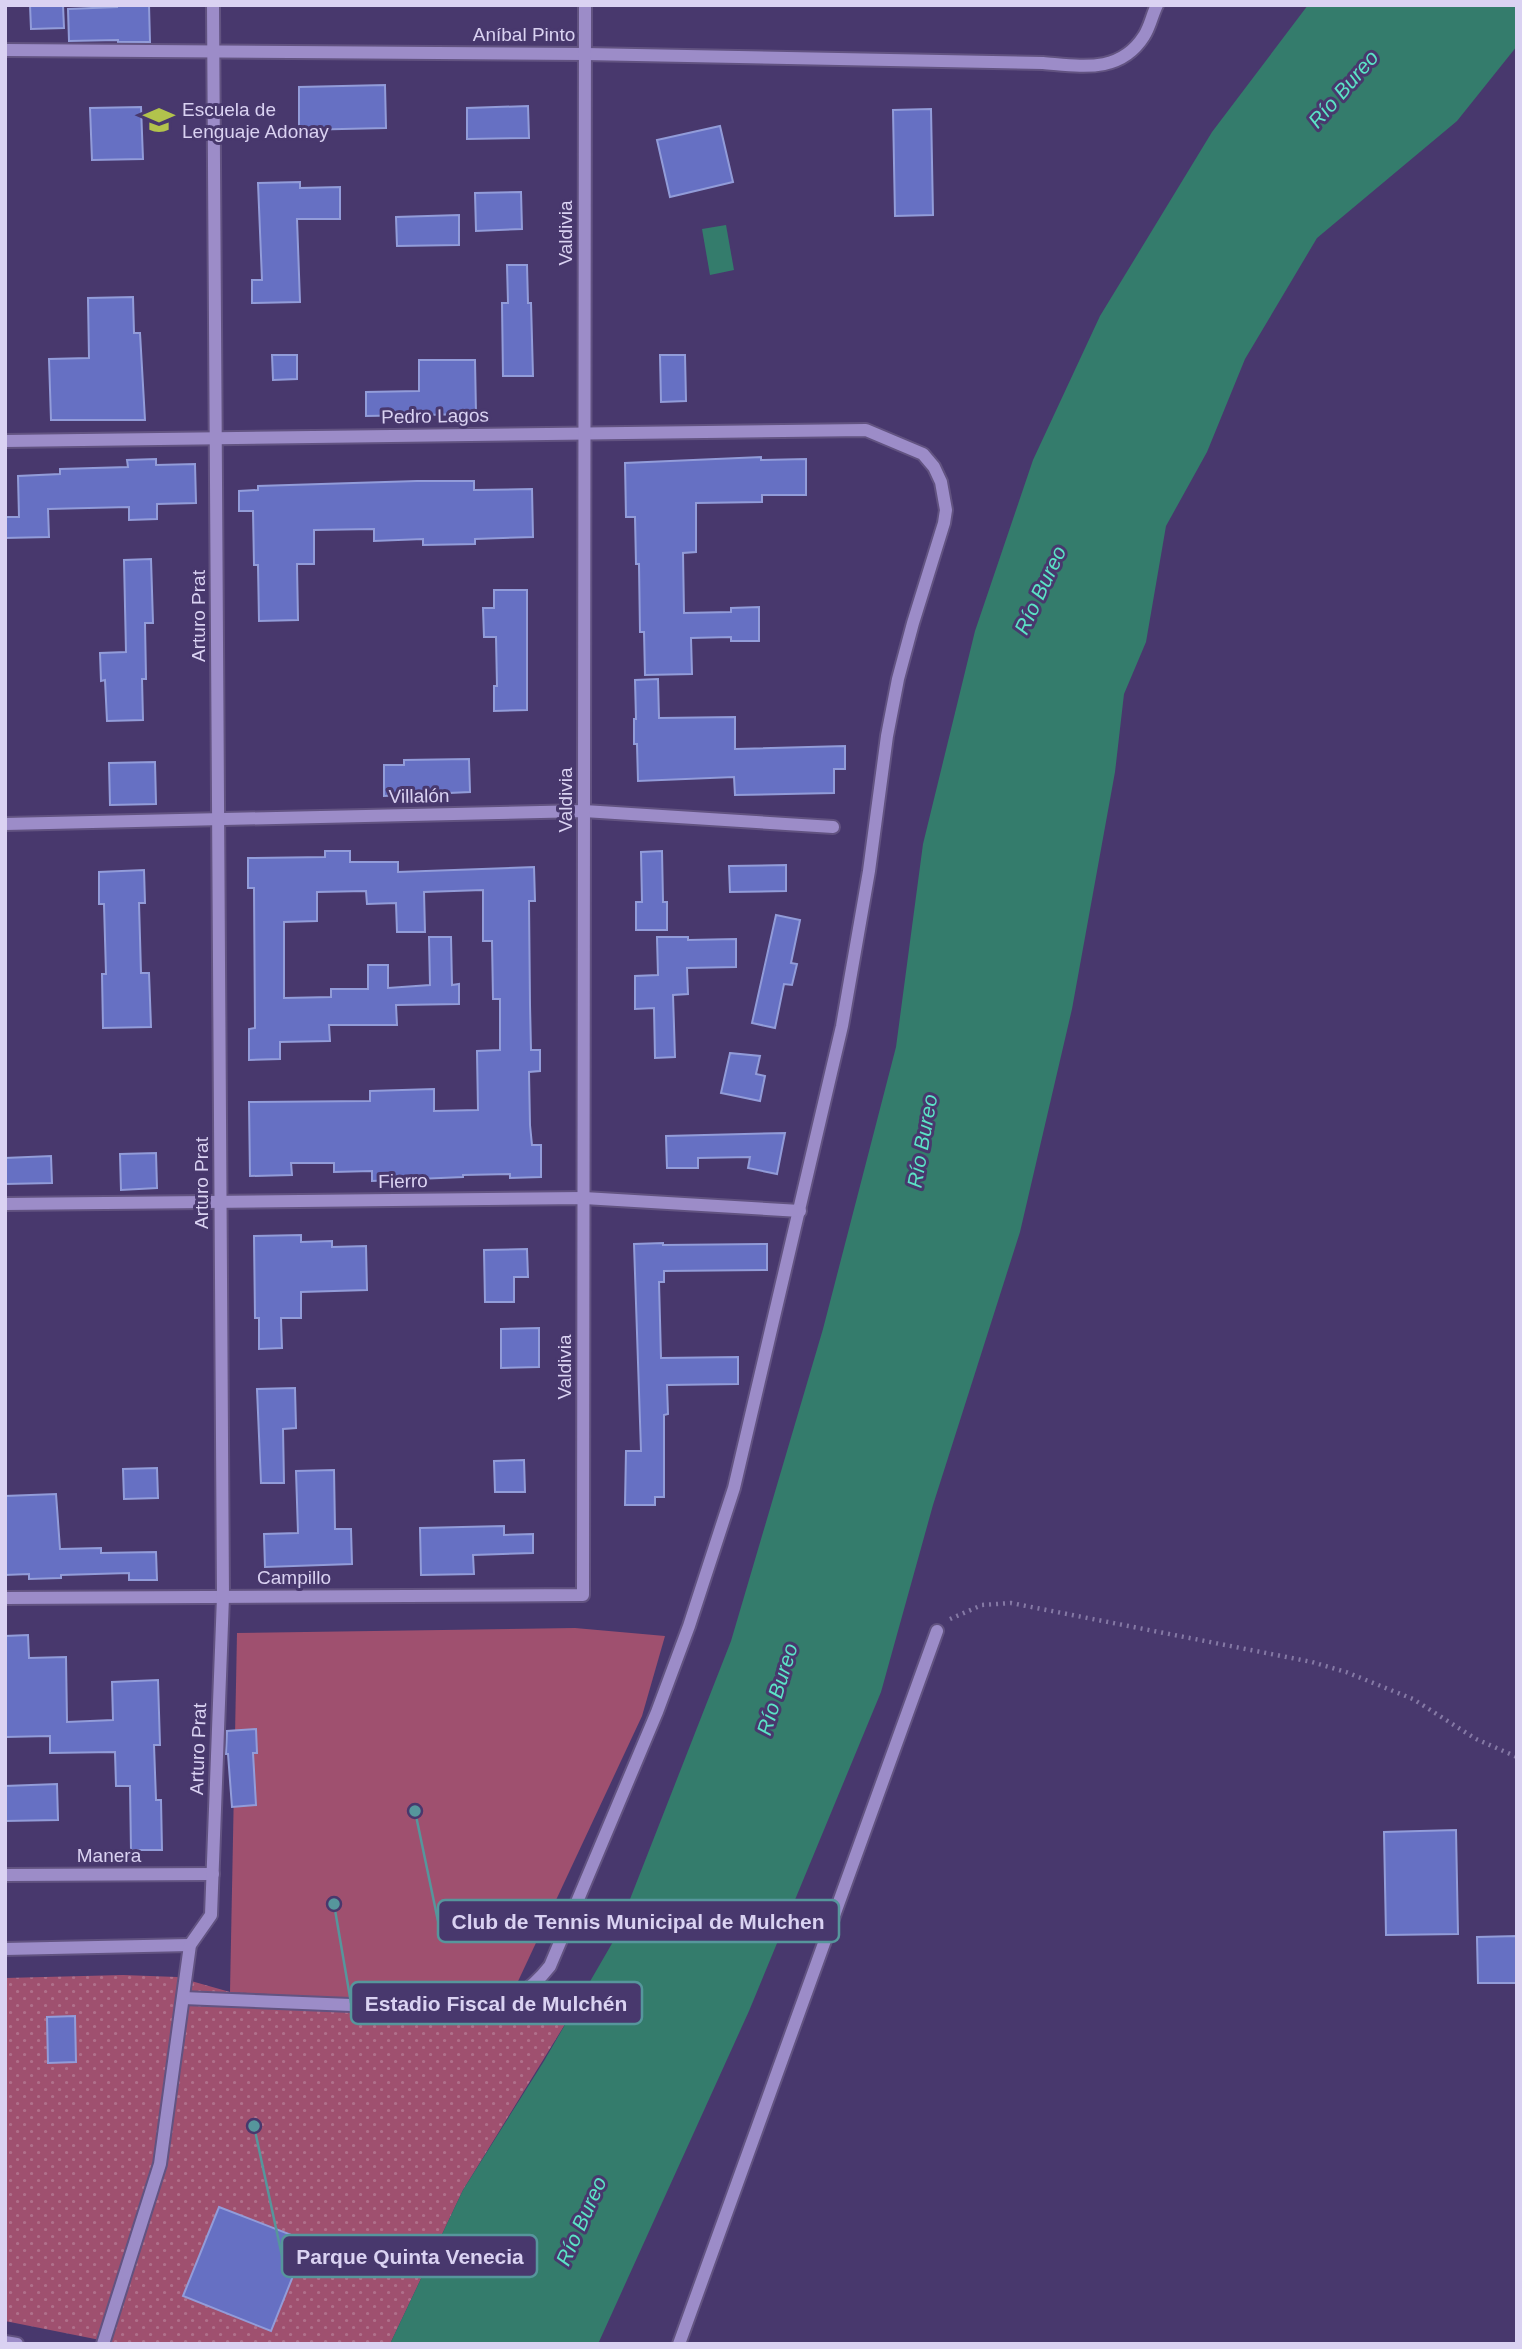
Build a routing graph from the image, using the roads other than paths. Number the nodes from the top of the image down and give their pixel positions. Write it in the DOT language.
graph roads {
  1 [pos="213,5"];
  2 [pos="585,5"];
  3 [pos="1157,5"];
  4 [pos="5,50"];
  5 [pos="214,51"];
  6 [pos="585,54"];
  7 [pos="584,433"];
  8 [pos="216,438"];
  9 [pos="5,441"];
  10 [pos="584,811"];
  11 [pos="218,820"];
  12 [pos="5,824"];
  13 [pos="833,827"];
  14 [pos="584,1198"];
  15 [pos="221,1202"];
  16 [pos="5,1204"];
  17 [pos="800,1211"];
  18 [pos="583,1595"];
  19 [pos="223,1597"];
  20 [pos="5,1598"];
  21 [pos="937,1631"];
  22 [pos="213,1874"];
  23 [pos="5,1875"];
  24 [pos="190,1945"];
  25 [pos="5,1949"];
  26 [pos="183,1998"];
  27 [pos="5,2342"];
  28 [pos="17,2344"];
  29 [pos="103,2344"];
  30 [pos="679,2344"];
  1 -- 5 [label="street, Arturo Prat"];
  2 -- 6 [label="street, Valdivia"];
  3 -- 6 [label="street, Aníbal Pinto"];
  4 -- 5 [label="street, Aníbal Pinto"];
  5 -- 6 [label="street, Aníbal Pinto"];
  5 -- 8 [label="street, Arturo Prat"];
  6 -- 7 [label="street, Valdivia"];
  7 -- 8 [label="street, Pedro Lagos"];
  7 -- 10 [label="street, Valdivia"];
  7 -- 17 [label="street, Pedro Lagos"];
  8 -- 9 [label="street, Pedro Lagos"];
  8 -- 11 [label="street, Arturo Prat"];
  10 -- 11 [label="street, Villalón"];
  10 -- 13 [label="street, Villalón"];
  10 -- 14 [label="street, Valdivia"];
  11 -- 12 [label="street, Villalón"];
  11 -- 15 [label="street, Arturo Prat"];
  14 -- 15 [label="street, Fierro"];
  14 -- 17 [label="street, Fierro"];
  14 -- 18 [label="street, Valdivia"];
  15 -- 16 [label="street, Fierro"];
  15 -- 19 [label="street, Arturo Prat"];
  17 -- 26 [label="street"];
  18 -- 19 [label="street, Campillo"];
  19 -- 20 [label="street, Campillo"];
  19 -- 22 [label="street, Arturo Prat"];
  21 -- 30 [label="street"];
  22 -- 23 [label="street, Manera"];
  22 -- 24 [label="street, Arturo Prat"];
  24 -- 25 [label="street"];
  24 -- 26 [label="street, Arturo Prat"];
  26 -- 29 [label="street, Arturo Prat"];
  27 -- 28 [label="street"];
}
